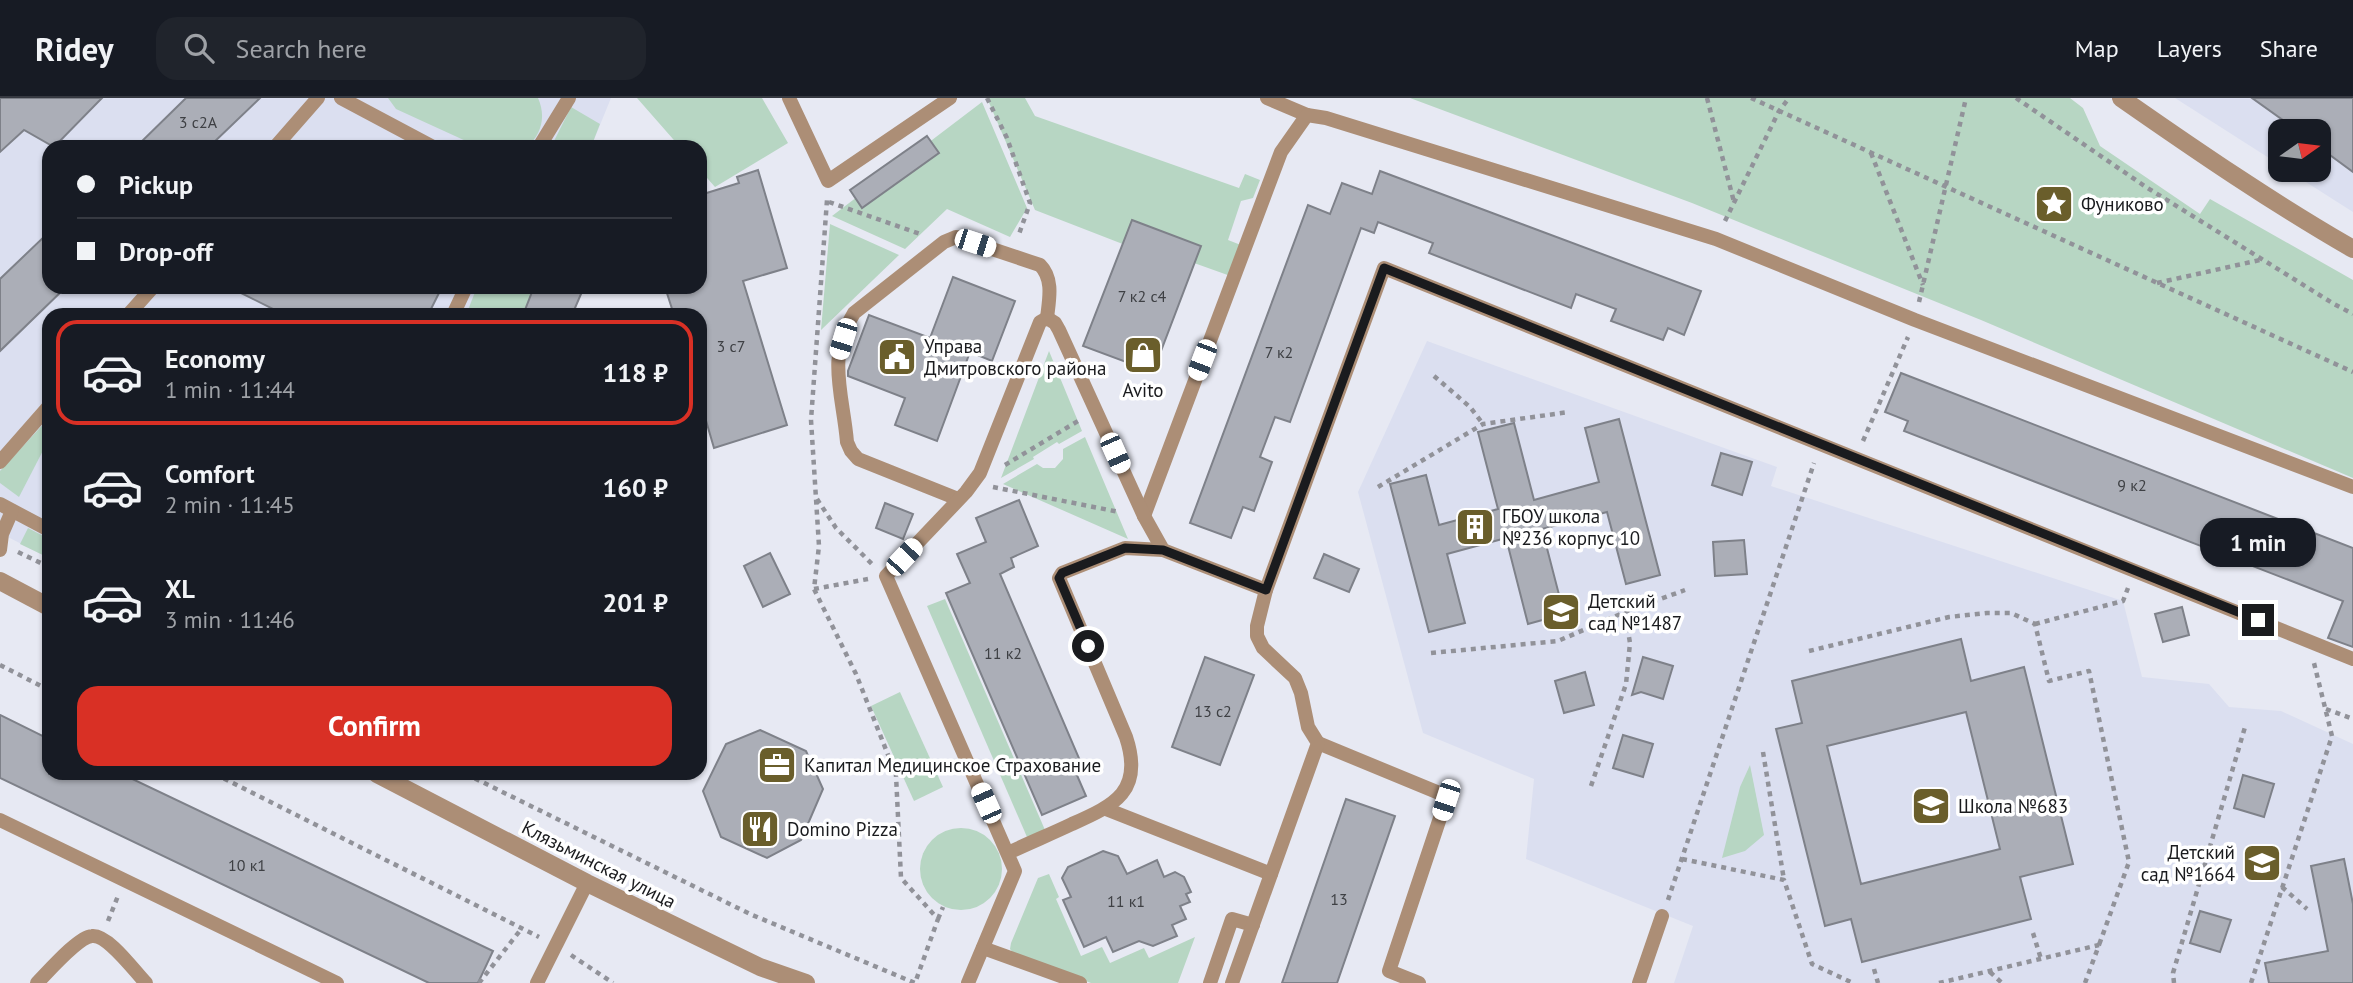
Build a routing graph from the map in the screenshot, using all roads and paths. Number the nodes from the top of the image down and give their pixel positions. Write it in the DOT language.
graph roads {
  1 [pos="318,98"];
  2 [pos="341,98"];
  3 [pos="569,98"];
  4 [pos="789,98"];
  5 [pos="950,98"];
  6 [pos="987,98"];
  7 [pos="1266,98"];
  8 [pos="1707,98"];
  9 [pos="1751,98"];
  10 [pos="1789,98"];
  11 [pos="1966,98"];
  12 [pos="2016,98"];
  13 [pos="2121,98"];
  14 [pos="1779,111"];
  15 [pos="1307,115"];
  16 [pos="281,140"];
  17 [pos="420,140"];
  18 [pos="543,140"];
  19 [pos="1871,153"];
  20 [pos="828,181"];
  21 [pos="1946,187"];
  22 [pos="827,201"];
  23 [pos="1734,204"];
  24 [pos="1716,239"];
  25 [pos="944,242"];
  26 [pos="2353,249"];
  27 [pos="1012,256"];
  28 [pos="2261,259"];
  29 [pos="2157,283"];
  30 [pos="1923,286"];
  31 [pos="147,294"];
  32 [pos="134,308"];
  33 [pos="2353,314"];
  34 [pos="1047,318"];
  35 [pos="1915,320"];
  36 [pos="2353,372"];
  37 [pos="1434,376"];
  38 [pos="1096,411"];
  39 [pos="1569,412"];
  40 [pos="42,414"];
  41 [pos="1483,425"];
  42 [pos="1821,443"];
  43 [pos="1856,457"];
  44 [pos="0,462"];
  45 [pos="973,483"];
  46 [pos="1378,487"];
  47 [pos="2353,487"];
  48 [pos="816,498"];
  49 [pos="958,499"];
  50 [pos="6,508"];
  51 [pos="1144,516"];
  52 [pos="42,526"];
  53 [pos="1,544"];
  54 [pos="0,550"];
  55 [pos="1163,550"];
  56 [pos="42,564"];
  57 [pos="2134,570"];
  58 [pos="886,576"];
  59 [pos="0,581"];
  60 [pos="814,589"];
  61 [pos="1266,590"];
  62 [pos="1685,590"];
  63 [pos="42,603"];
  64 [pos="1625,612"];
  65 [pos="2035,624"];
  66 [pos="2308,640"];
  67 [pos="1809,650"];
  68 [pos="1431,653"];
  69 [pos="2353,659"];
  70 [pos="0,665"];
  71 [pos="42,686"];
  72 [pos="2325,709"];
  73 [pos="2353,719"];
  74 [pos="2245,727"];
  75 [pos="1318,743"];
  76 [pos="1763,752"];
  77 [pos="227,780"];
  78 [pos="389,780"];
  79 [pos="478,780"];
  80 [pos="1591,786"];
  81 [pos="1106,809"];
  82 [pos="1,822"];
  83 [pos="1008,853"];
  84 [pos="1682,859"];
  85 [pos="1271,874"];
  86 [pos="1784,880"];
  87 [pos="125,881"];
  88 [pos="587,883"];
  89 [pos="2282,887"];
  90 [pos="943,907"];
  91 [pos="2307,909"];
  92 [pos="1662,916"];
  93 [pos="938,919"];
  94 [pos="1253,925"];
  95 [pos="522,928"];
  96 [pos="2033,933"];
  97 [pos="101,937"];
  98 [pos="556,945"];
  99 [pos="2099,945"];
  100 [pos="983,948"];
  101 [pos="2041,959"];
  102 [pos="1874,969"];
  103 [pos="1989,971"];
  104 [pos="757,975"];
  105 [pos="37,983"];
  106 [pos="146,983"];
  107 [pos="337,983"];
  108 [pos="480,983"];
  109 [pos="537,983"];
  110 [pos="613,983"];
  111 [pos="806,983"];
  112 [pos="968,983"];
  113 [pos="1080,983"];
  114 [pos="1210,983"];
  115 [pos="1232,983"];
  116 [pos="1419,983"];
  117 [pos="1639,983"];
  118 [pos="1853,983"];
  119 [pos="1878,983"];
  120 [pos="1939,983"];
  121 [pos="2002,983"];
  122 [pos="2085,983"];
  123 [pos="2174,983"];
  124 [pos="2251,983"];
  1 -- 16 [label="lane"];
  2 -- 17 [label="lane"];
  3 -- 18 [label="lane"];
  4 -- 20 [label="lane"];
  5 -- 20 [label="lane"];
  6 -- 27 [label="path"];
  7 -- 15 [label="lane"];
  8 -- 23 [label="path"];
  9 -- 14 [label="path"];
  10 -- 14 [label="path"];
  11 -- 21 [label="path"];
  12 -- 28 [label="path"];
  13 -- 26 [label="street"];
  14 -- 19 [label="path"];
  14 -- 23 [label="path"];
  15 -- 24 [label="lane"];
  15 -- 51 [label="lane"];
  19 -- 21 [label="path"];
  19 -- 30 [label="path"];
  20 -- 22 [label="path"];
  21 -- 29 [label="path"];
  21 -- 30 [label="path"];
  22 -- 25 [label="path"];
  22 -- 48 [label="path"];
  23 -- 24 [label="path"];
  24 -- 35 [label="lane"];
  25 -- 27 [label="lane"];
  25 -- 49 [label="lane"];
  27 -- 34 [label="lane"];
  28 -- 29 [label="path"];
  28 -- 33 [label="path"];
  29 -- 36 [label="path"];
  30 -- 35 [label="path"];
  31 -- 32 [label="lane"];
  34 -- 38 [label="lane"];
  34 -- 45 [label="lane"];
  35 -- 43 [label="path"];
  35 -- 47 [label="lane"];
  37 -- 41 [label="path"];
  38 -- 45 [label="path"];
  38 -- 51 [label="lane"];
  39 -- 41 [label="path"];
  40 -- 44 [label="lane"];
  41 -- 46 [label="path"];
  42 -- 43 [label="lane"];
  42 -- 61 [label="lane"];
  42 -- 84 [label="path"];
  43 -- 57 [label="lane"];
  45 -- 49 [label="lane"];
  45 -- 51 [label="path"];
  48 -- 58 [label="path"];
  48 -- 60 [label="path"];
  49 -- 58 [label="lane"];
  50 -- 52 [label="lane"];
  50 -- 53 [label="lane"];
  51 -- 55 [label="lane"];
  53 -- 54 [label="lane"];
  53 -- 56 [label="path"];
  55 -- 61 [label="lane"];
  55 -- 81 [label="lane"];
  57 -- 65 [label="path"];
  57 -- 66 [label="lane"];
  58 -- 60 [label="path"];
  58 -- 83 [label="lane"];
  59 -- 63 [label="street"];
  60 -- 93 [label="path"];
  61 -- 75 [label="lane"];
  62 -- 64 [label="path"];
  64 -- 68 [label="path"];
  64 -- 80 [label="path"];
  65 -- 67 [label="path"];
  65 -- 99 [label="path"];
  66 -- 69 [label="lane"];
  66 -- 72 [label="path"];
  70 -- 71 [label="path"];
  72 -- 73 [label="path"];
  72 -- 89 [label="path"];
  74 -- 123 [label="path"];
  75 -- 85 [label="lane"];
  75 -- 116 [label="lane"];
  76 -- 86 [label="path"];
  77 -- 95 [label="path"];
  78 -- 88 [label="street, Клязьминская улица"];
  79 -- 93 [label="path"];
  81 -- 83 [label="lane"];
  81 -- 85 [label="lane"];
  82 -- 87 [label="lane"];
  83 -- 100 [label="lane"];
  84 -- 86 [label="path"];
  84 -- 92 [label="path"];
  85 -- 94 [label="lane"];
  86 -- 118 [label="path"];
  87 -- 97 [label="path"];
  87 -- 107 [label="lane"];
  88 -- 98 [label="lane"];
  88 -- 104 [label="street, Клязьминская улица"];
  89 -- 91 [label="path"];
  89 -- 124 [label="path"];
  90 -- 93 [label="path"];
  92 -- 117 [label="lane"];
  94 -- 114 [label="lane"];
  94 -- 115 [label="lane"];
  95 -- 98 [label="path"];
  95 -- 108 [label="path"];
  96 -- 101 [label="path"];
  97 -- 105 [label="lane"];
  97 -- 106 [label="lane"];
  98 -- 109 [label="lane"];
  98 -- 110 [label="path"];
  99 -- 101 [label="path"];
  99 -- 122 [label="path"];
  100 -- 112 [label="lane"];
  100 -- 113 [label="lane"];
  101 -- 103 [label="path"];
  102 -- 119 [label="path"];
  103 -- 120 [label="path"];
  103 -- 121 [label="path"];
  104 -- 111 [label="street, Клязьминская улица"];
}
